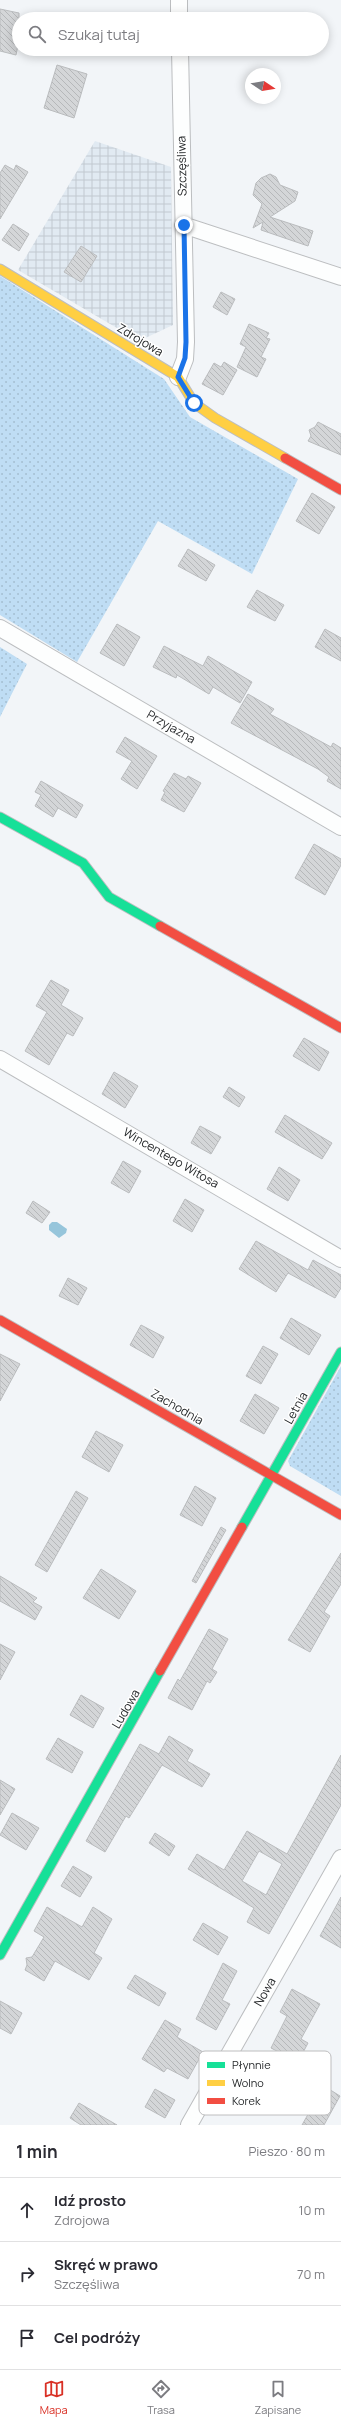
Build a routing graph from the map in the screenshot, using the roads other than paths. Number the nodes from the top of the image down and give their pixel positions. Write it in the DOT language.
graph roads {
  1 [pos="179,0"];
  2 [pos="179,12"];
  3 [pos="180,56"];
  4 [pos="184,225"];
  5 [pos="0,269"];
  6 [pos="341,277"];
  7 [pos="178,377"];
  8 [pos="341,490"];
  9 [pos="0,628"];
  10 [pos="0,817"];
  11 [pos="341,827"];
  12 [pos="341,1028"];
  13 [pos="0,1059"];
  14 [pos="341,1258"];
  15 [pos="0,1320"];
  16 [pos="341,1352"];
  17 [pos="272,1475"];
  18 [pos="341,1515"];
  19 [pos="341,1858"];
  20 [pos="0,1955"];
  21 [pos="231,2051"];
  22 [pos="199,2107"];
  23 [pos="189,2125"];
  1 -- 2 [label="street"];
  3 -- 4 [label="street, Szczęśliwa"];
  4 -- 6 [label="street"];
  4 -- 7 [label="street, Szczęśliwa"];
  5 -- 7 [label="street, Zdrojowa"];
  7 -- 8 [label="street, Zdrojowa"];
  9 -- 11 [label="street, Przyjazna"];
  10 -- 12 [label="street"];
  13 -- 14 [label="street, Wincentego Witosa"];
  15 -- 17 [label="street, Zachodnia"];
  16 -- 17 [label="street, Letnia"];
  17 -- 18 [label="street, Zachodnia"];
  17 -- 20 [label="street, Ludowa"];
  19 -- 21 [label="street, Nowa"];
  22 -- 23 [label="street, Nowa"];
}
